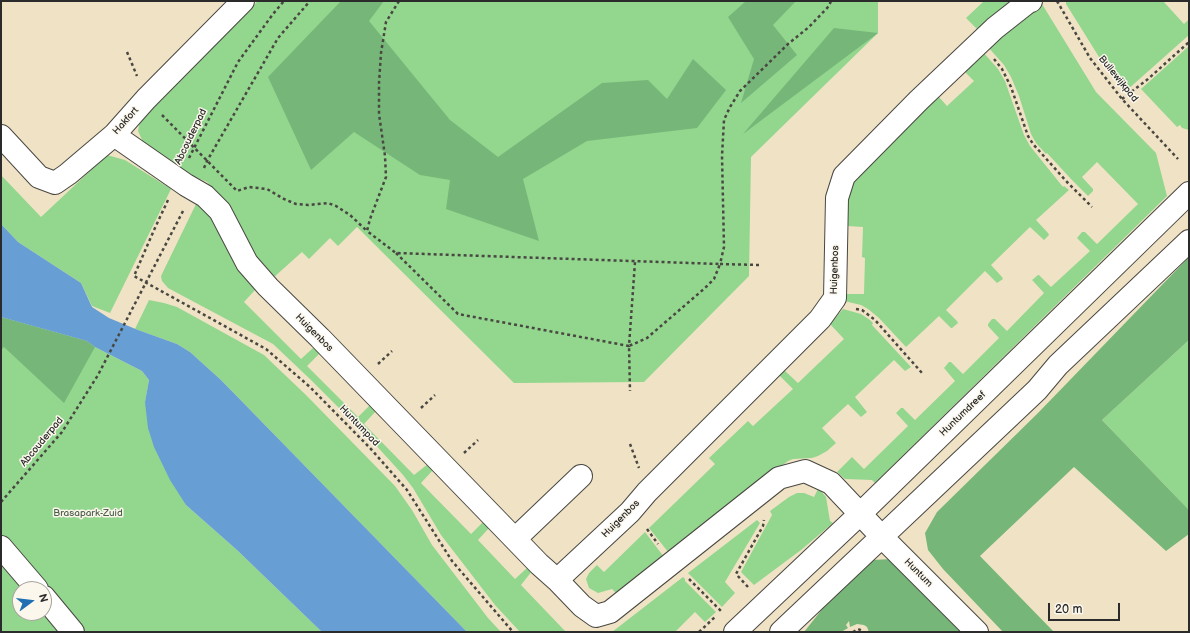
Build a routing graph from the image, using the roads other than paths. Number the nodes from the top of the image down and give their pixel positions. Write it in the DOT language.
graph roads {
  1 [pos="243,1"];
  2 [pos="1031,1"];
  3 [pos="114,135"];
  4 [pos="1,136"];
  5 [pos="1189,193"];
  6 [pos="1189,241"];
  7 [pos="581,476"];
  8 [pos="860,514"];
  9 [pos="882,537"];
  10 [pos="514,538"];
  11 [pos="1,546"];
  12 [pos="557,580"];
  13 [pos="30,581"];
  14 [pos="52,607"];
  15 [pos="73,632"];
  16 [pos="735,632"];
  17 [pos="781,632"];
  18 [pos="977,632"];
  1 -- 3 [label="street, Hakfort"];
  2 -- 12 [label="street, Huigenbos"];
  3 -- 4 [label="street, Hakfort"];
  3 -- 10 [label="street, Huigenbos"];
  5 -- 8 [label="street, Huntumdreef"];
  6 -- 9 [label="street"];
  7 -- 10 [label="street"];
  8 -- 9 [label="street, Huntum"];
  8 -- 12 [label="street, Huigenbos"];
  8 -- 16 [label="street, Huntumdreef"];
  9 -- 17 [label="street"];
  9 -- 18 [label="street, Huntum"];
  10 -- 12 [label="street, Huigenbos"];
  11 -- 13 [label="street"];
  14 -- 15 [label="street"];
}
